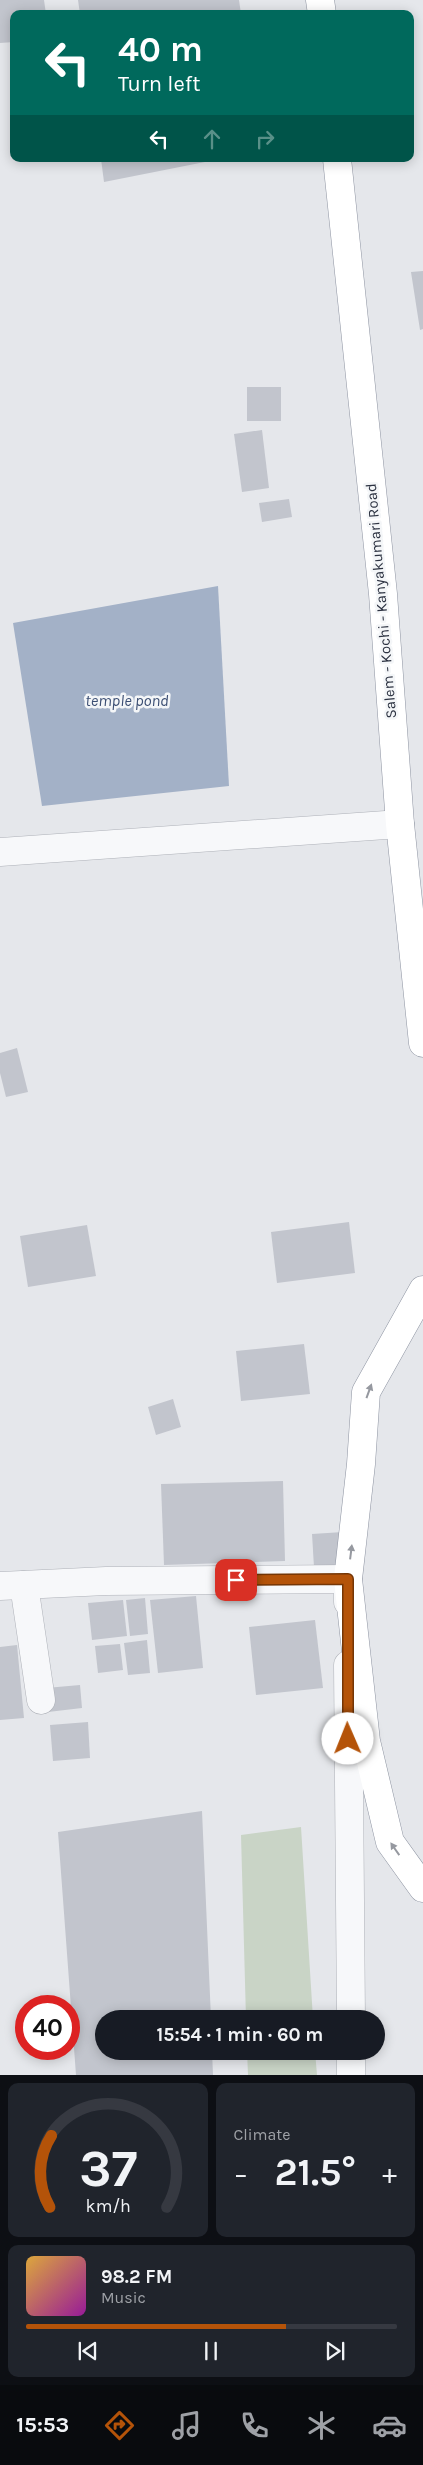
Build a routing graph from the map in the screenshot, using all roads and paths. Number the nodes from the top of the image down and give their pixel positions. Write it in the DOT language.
graph roads {
  1 [pos="337,162"];
  2 [pos="400,824"];
  3 [pos="0,852"];
  4 [pos="423,1043"];
  5 [pos="423,1290"];
  6 [pos="348,1579"];
  7 [pos="12,1586"];
  8 [pos="41,1700"];
  9 [pos="423,1888"];
  10 [pos="350,2010"];
  11 [pos="351,2060"];
  12 [pos="351,2075"];
  1 -- 2 [label="highway, Salem - Kochi - Kanyakumari Road"];
  2 -- 3 [label="street"];
  2 -- 4 [label="highway, Salem - Kochi - Kanyakumari Road"];
  6 -- 5 [label="highway, one-way"];
  6 -- 7 [label="street"];
  9 -- 6 [label="highway, one-way"];
  6 -- 10 [label="street"];
  7 -- 8 [label="street"];
  11 -- 12 [label="street"];
}
